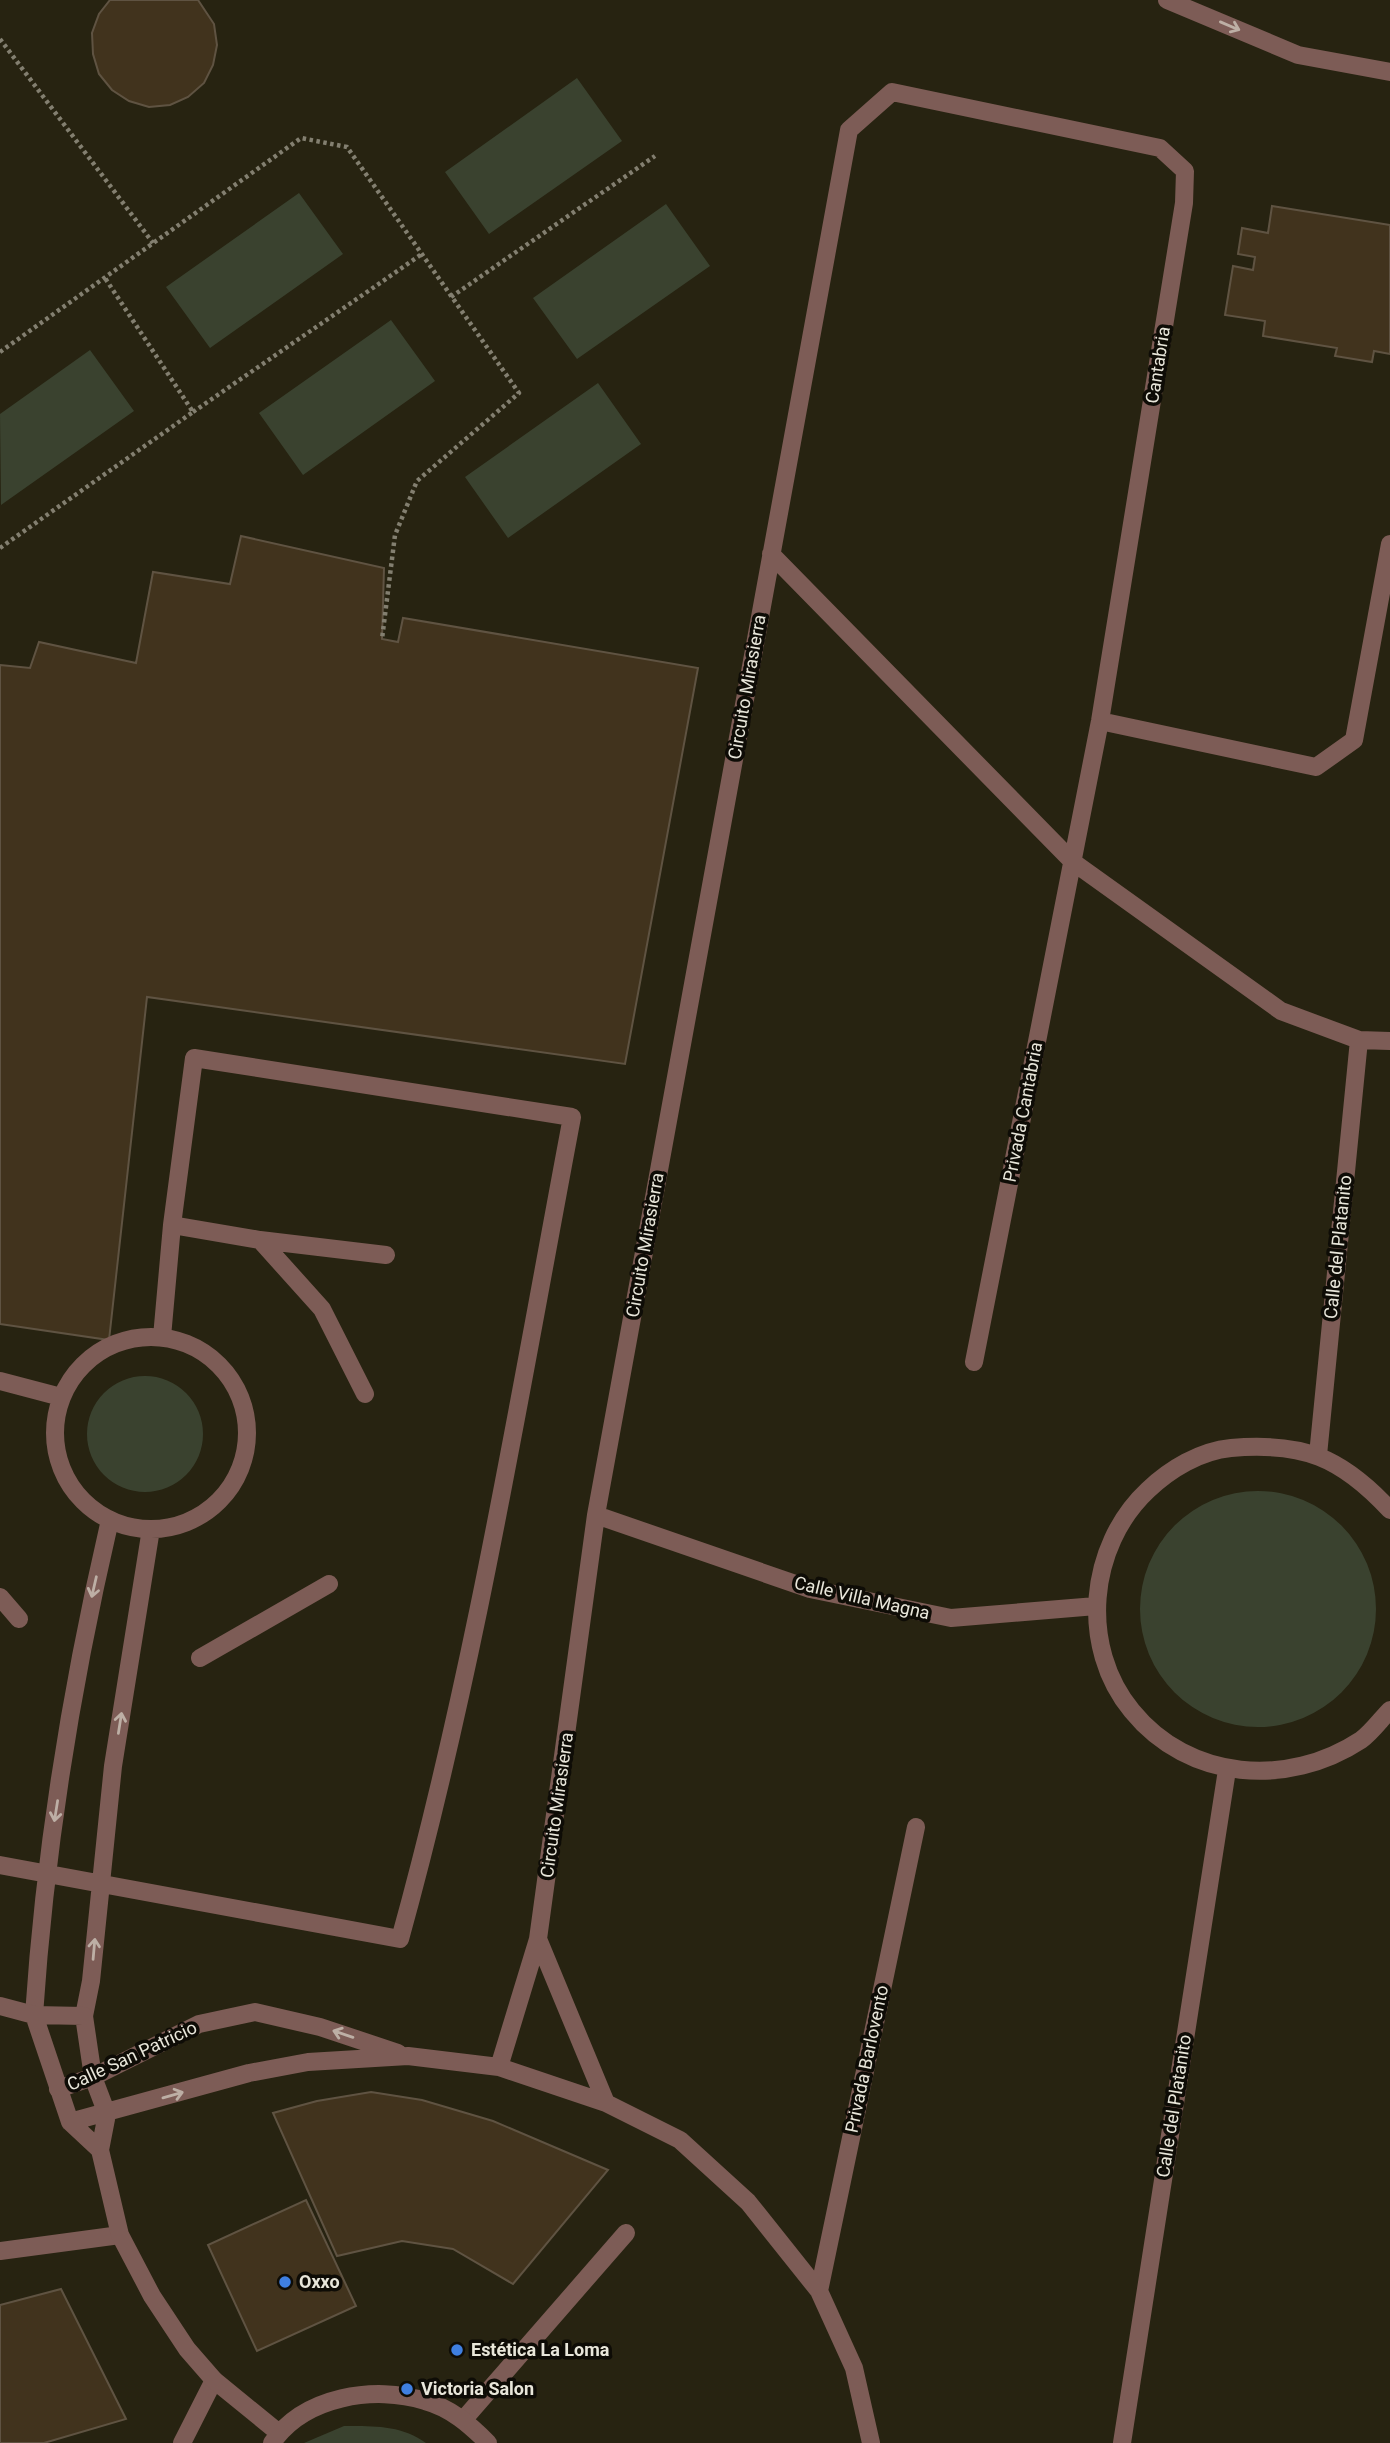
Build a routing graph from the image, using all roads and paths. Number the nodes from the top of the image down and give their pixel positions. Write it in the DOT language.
graph roads {
  1 [pos="1167,0"];
  2 [pos="0,39"];
  3 [pos="1390,72"];
  4 [pos="892,92"];
  5 [pos="655,156"];
  6 [pos="153,243"];
  7 [pos="422,254"];
  8 [pos="105,278"];
  9 [pos="452,297"];
  10 [pos="0,352"];
  11 [pos="193,412"];
  12 [pos="1390,544"];
  13 [pos="0,548"];
  14 [pos="771,554"];
  15 [pos="382,639"];
  16 [pos="1100,722"];
  17 [pos="1073,862"];
  18 [pos="1359,1040"];
  19 [pos="1390,1041"];
  20 [pos="172,1225"];
  21 [pos="260,1240"];
  22 [pos="386,1255"];
  23 [pos="162,1337"];
  24 [pos="974,1362"];
  25 [pos="0,1381"];
  26 [pos="365,1394"];
  27 [pos="61,1397"];
  28 [pos="1318,1455"];
  29 [pos="1390,1510"];
  30 [pos="597,1515"];
  31 [pos="110,1520"];
  32 [pos="150,1529"];
  33 [pos="330,1584"];
  34 [pos="0,1597"];
  35 [pos="1096,1606"];
  36 [pos="19,1619"];
  37 [pos="201,1658"];
  38 [pos="1390,1710"];
  39 [pos="1227,1770"];
  40 [pos="916,1827"];
  41 [pos="0,1865"];
  42 [pos="45,1874"];
  43 [pos="100,1886"];
  44 [pos="538,1939"];
  45 [pos="0,2006"];
  46 [pos="34,2015"];
  47 [pos="83,2016"];
  48 [pos="408,2056"];
  49 [pos="499,2067"];
  50 [pos="93,2077"];
  51 [pos="58,2089"];
  52 [pos="606,2103"];
  53 [pos="107,2114"];
  54 [pos="70,2122"];
  55 [pos="100,2150"];
  56 [pos="626,2233"];
  57 [pos="120,2235"];
  58 [pos="0,2250"];
  59 [pos="819,2291"];
  60 [pos="214,2380"];
  61 [pos="464,2419"];
  62 [pos="276,2438"];
  63 [pos="182,2443"];
  64 [pos="488,2443"];
  65 [pos="871,2443"];
  66 [pos="1122,2443"];
  1 -- 3 [label="street, one-way"];
  2 -- 6 [label="path"];
  4 -- 14 [label="street, Circuito Mirasierra"];
  4 -- 16 [label="street, Cantabria"];
  5 -- 9 [label="path"];
  6 -- 7 [label="path"];
  6 -- 8 [label="path"];
  7 -- 9 [label="path"];
  7 -- 11 [label="path"];
  8 -- 10 [label="path"];
  8 -- 11 [label="path"];
  9 -- 15 [label="path"];
  11 -- 13 [label="path"];
  12 -- 16 [label="street"];
  14 -- 17 [label="street"];
  14 -- 30 [label="street, Circuito Mirasierra"];
  16 -- 17 [label="street, Cantabria"];
  17 -- 18 [label="street"];
  17 -- 24 [label="street, Privada Cantabria"];
  18 -- 19 [label="street"];
  18 -- 28 [label="street, Calle del Platanito"];
  20 -- 21 [label="street"];
  20 -- 23 [label="street"];
  20 -- 43 [label="street"];
  21 -- 22 [label="street"];
  21 -- 26 [label="street"];
  23 -- 27 [label="street"];
  23 -- 32 [label="street"];
  25 -- 27 [label="street"];
  27 -- 31 [label="street"];
  28 -- 29 [label="street"];
  28 -- 35 [label="street"];
  30 -- 35 [label="street, Calle Villa Magna"];
  30 -- 44 [label="street, Circuito Mirasierra"];
  31 -- 32 [label="street"];
  31 -- 42 [label="street, one-way"];
  43 -- 32 [label="street, one-way"];
  33 -- 37 [label="street"];
  34 -- 36 [label="street"];
  35 -- 39 [label="street"];
  38 -- 39 [label="street"];
  39 -- 66 [label="street, Calle del Platanito"];
  40 -- 59 [label="street, Privada Barlovento"];
  41 -- 42 [label="street"];
  42 -- 43 [label="street"];
  42 -- 46 [label="street"];
  47 -- 43 [label="street, one-way"];
  44 -- 49 [label="street, Circuito Mirasierra"];
  44 -- 52 [label="street"];
  45 -- 46 [label="street"];
  46 -- 47 [label="street"];
  46 -- 51 [label="street"];
  47 -- 50 [label="street"];
  48 -- 49 [label="street, Calle San Patricio"];
  48 -- 50 [label="street, Calle San Patricio, one-way"];
  53 -- 48 [label="street, Calle San Patricio, one-way"];
  49 -- 52 [label="street"];
  50 -- 51 [label="street, Calle San Patricio"];
  50 -- 53 [label="street"];
  51 -- 54 [label="street"];
  52 -- 59 [label="street"];
  53 -- 54 [label="street, Calle San Patricio"];
  53 -- 55 [label="street"];
  54 -- 55 [label="street"];
  55 -- 57 [label="street"];
  56 -- 61 [label="street"];
  57 -- 58 [label="street"];
  57 -- 60 [label="street"];
  59 -- 65 [label="street"];
  60 -- 62 [label="street"];
  60 -- 63 [label="street"];
  61 -- 62 [label="street"];
  61 -- 64 [label="street"];
}
